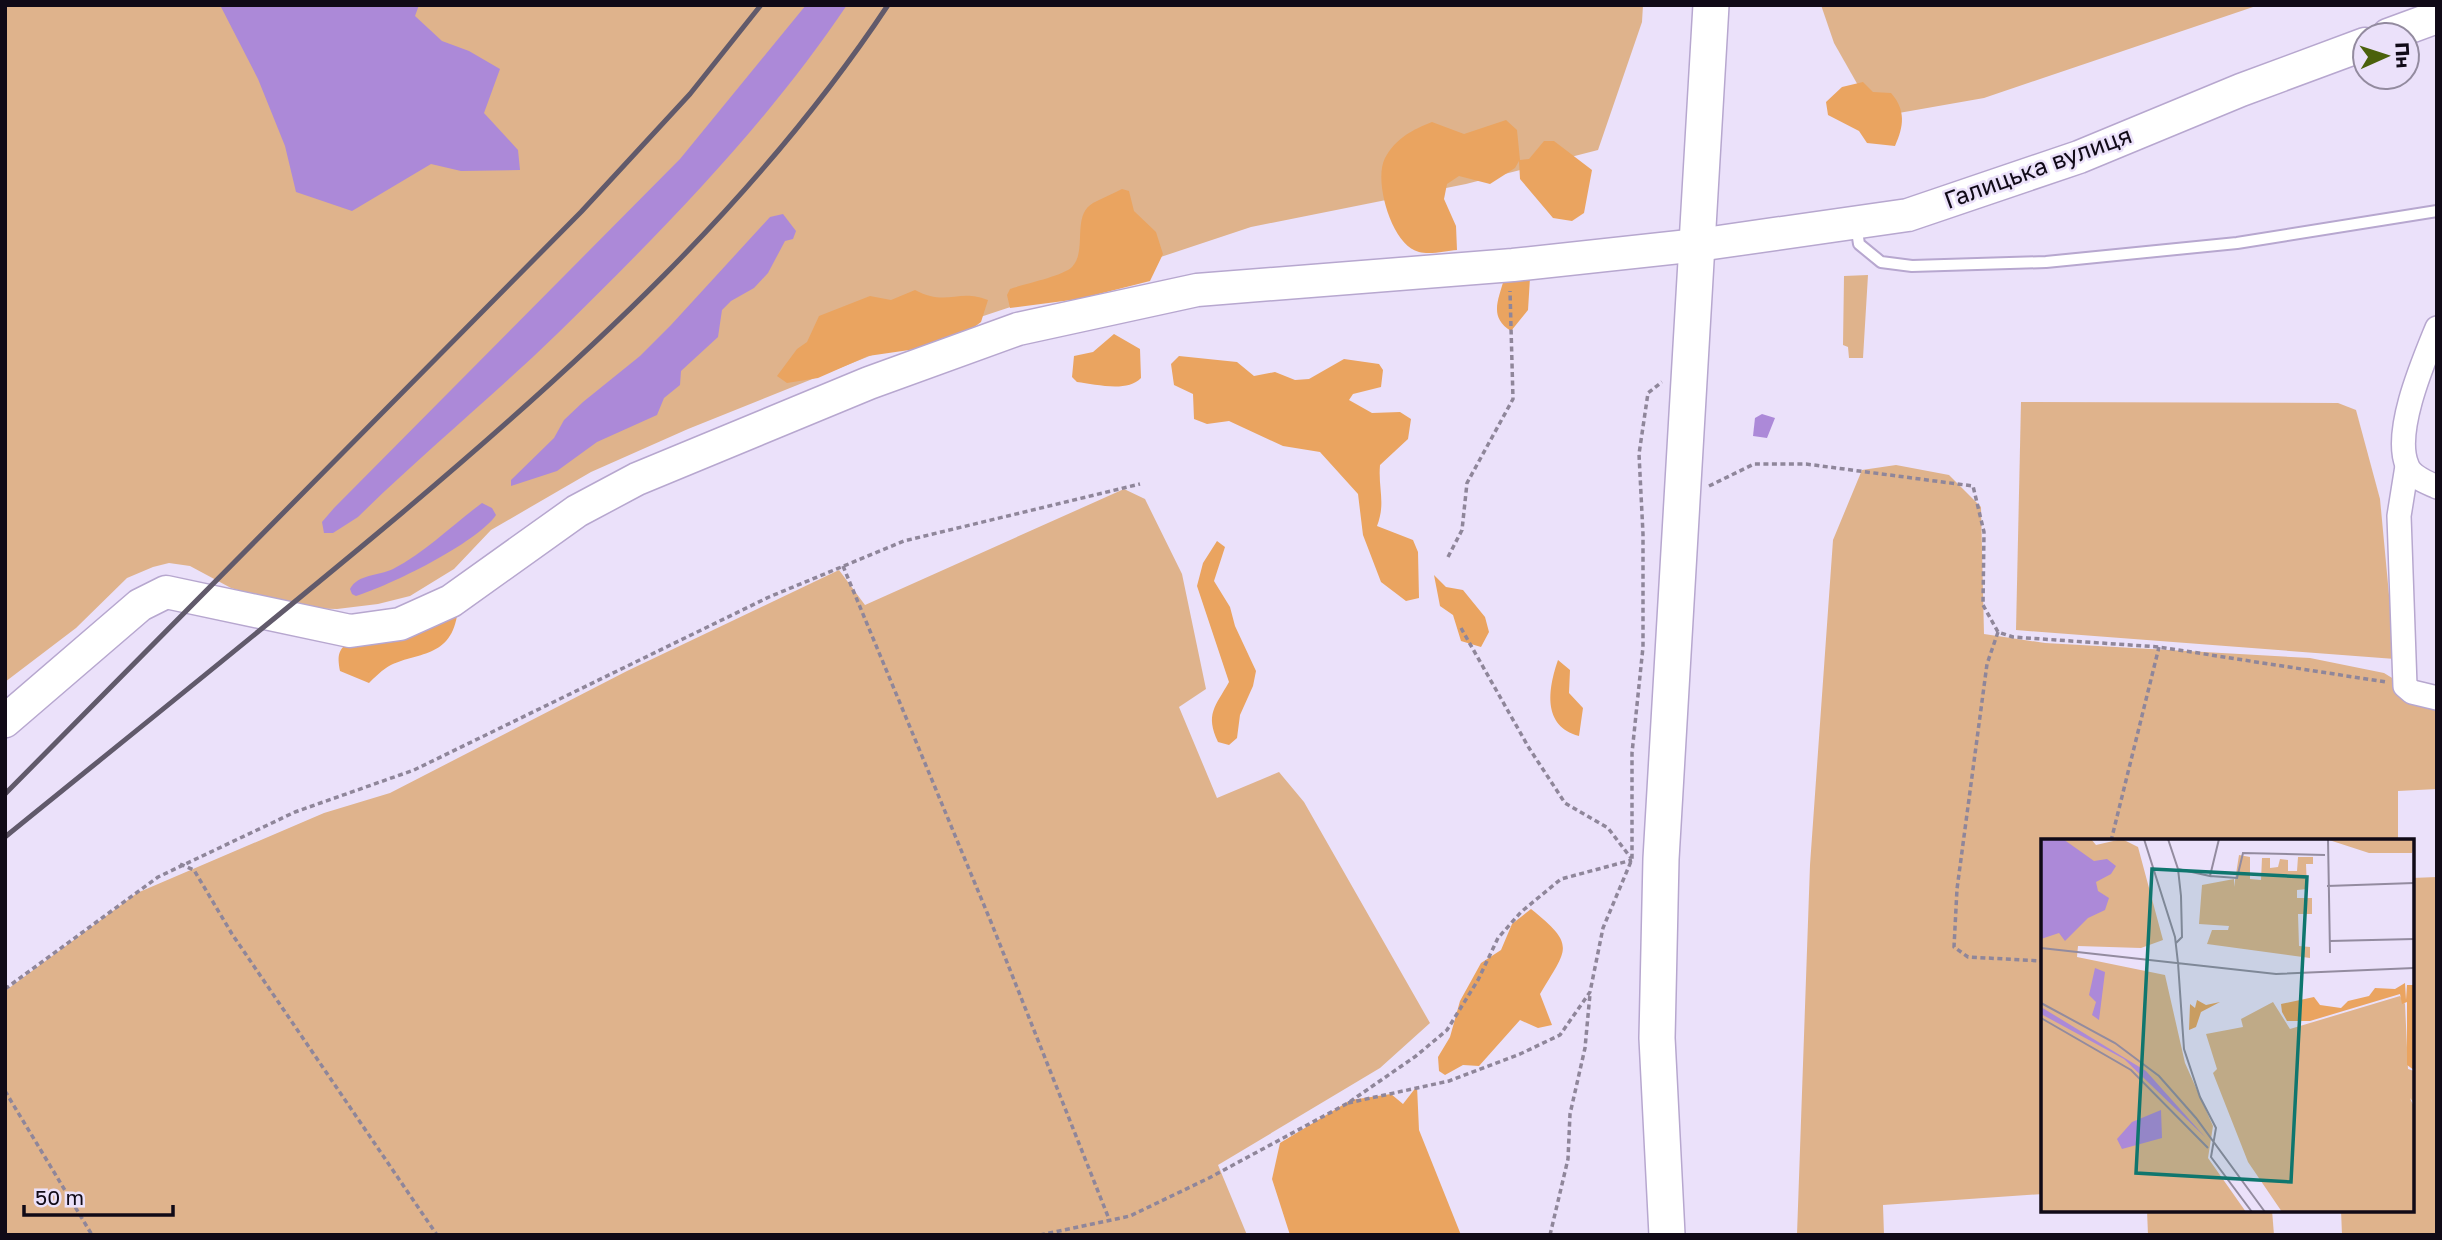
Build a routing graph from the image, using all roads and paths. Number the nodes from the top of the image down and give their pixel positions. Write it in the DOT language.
graph roads {
  1 [pos="1711,5"];
  2 [pos="2351,49"];
  3 [pos="2437,211"];
  4 [pos="1856,225"];
  5 [pos="1698,246"];
  6 [pos="1513,265"];
  7 [pos="2437,327"];
  8 [pos="1690,360"];
  9 [pos="2407,466"];
  10 [pos="1683,483"];
  11 [pos="1140,484"];
  12 [pos="2437,487"];
  13 [pos="1448,557"];
  14 [pos="843,566"];
  15 [pos="1461,628"];
  16 [pos="1998,632"];
  17 [pos="2159,647"];
  18 [pos="2405,686"];
  19 [pos="2437,698"];
  20 [pos="5,721"];
  21 [pos="2111,839"];
  22 [pos="1646,859"];
  23 [pos="180,864"];
  24 [pos="2041,961"];
  25 [pos="5,989"];
  26 [pos="1590,992"];
  27 [pos="5,1091"];
  28 [pos="1348,1103"];
  29 [pos="1109,1220"];
  30 [pos="92,1235"];
  31 [pos="437,1235"];
  32 [pos="1040,1235"];
  33 [pos="1550,1235"];
  34 [pos="1667,1235"];
  1 -- 5 [label="main road"];
  2 -- 4 [label="street, Галицька вулиця"];
  3 -- 4 [label="lane"];
  4 -- 5 [label="street, Галицька вулиця"];
  5 -- 6 [label="street, Галицька вулиця"];
  5 -- 8 [label="main road"];
  6 -- 13 [label="path"];
  6 -- 20 [label="street, Галицька вулиця"];
  7 -- 9 [label="street"];
  8 -- 10 [label="main road"];
  8 -- 22 [label="path"];
  9 -- 12 [label="street"];
  9 -- 18 [label="street"];
  10 -- 16 [label="path"];
  10 -- 22 [label="main road"];
  11 -- 14 [label="path"];
  14 -- 23 [label="path"];
  14 -- 29 [label="path"];
  15 -- 22 [label="path"];
  16 -- 17 [label="path"];
  16 -- 24 [label="path"];
  17 -- 18 [label="path"];
  17 -- 21 [label="path"];
  18 -- 19 [label="street"];
  22 -- 26 [label="path"];
  22 -- 28 [label="path"];
  22 -- 34 [label="main road"];
  23 -- 25 [label="path"];
  23 -- 31 [label="path"];
  26 -- 28 [label="path"];
  26 -- 33 [label="path"];
  27 -- 30 [label="path"];
  28 -- 29 [label="path"];
  29 -- 32 [label="path"];
}
